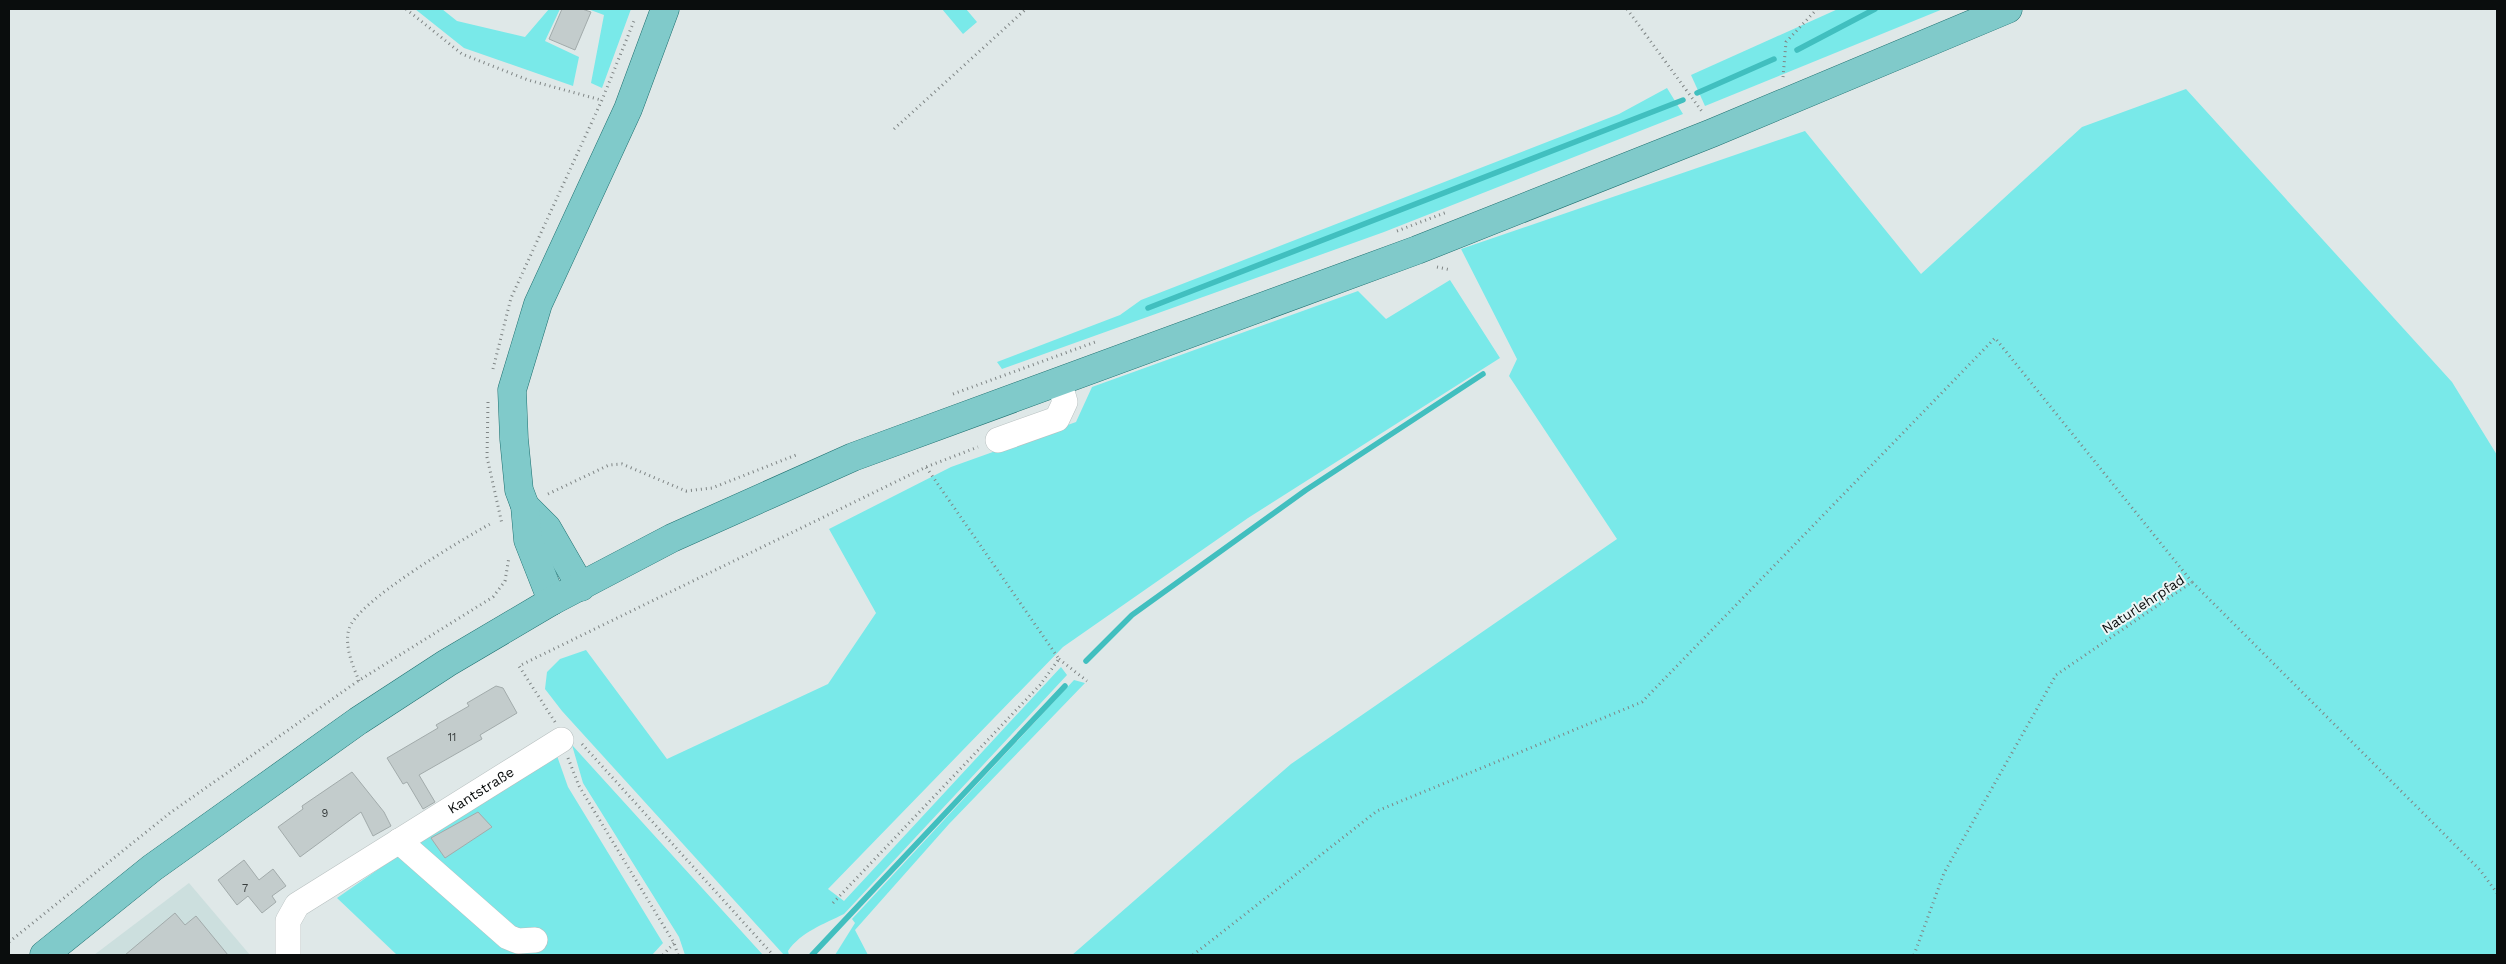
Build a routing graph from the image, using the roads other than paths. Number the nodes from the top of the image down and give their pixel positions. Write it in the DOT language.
graph roads {
  1 [pos="665,9"];
  2 [pos="2008,9"];
  3 [pos="1059,381"];
  4 [pos="998,440"];
  5 [pos="537,500"];
  6 [pos="581,587"];
  7 [pos="552,601"];
  8 [pos="561,740"];
  9 [pos="400,841"];
  10 [pos="535,940"];
  11 [pos="44,955"];
  12 [pos="288,955"];
  1 -- 5 [label="main road"];
  2 -- 3 [label="main road"];
  3 -- 4 [label="street"];
  3 -- 6 [label="main road"];
  5 -- 6 [label="main road"];
  5 -- 7 [label="main road"];
  6 -- 7 [label="main road"];
  7 -- 11 [label="main road"];
  8 -- 9 [label="street, Kantstraße"];
  9 -- 10 [label="street"];
  9 -- 12 [label="street, Kantstraße"];
}
